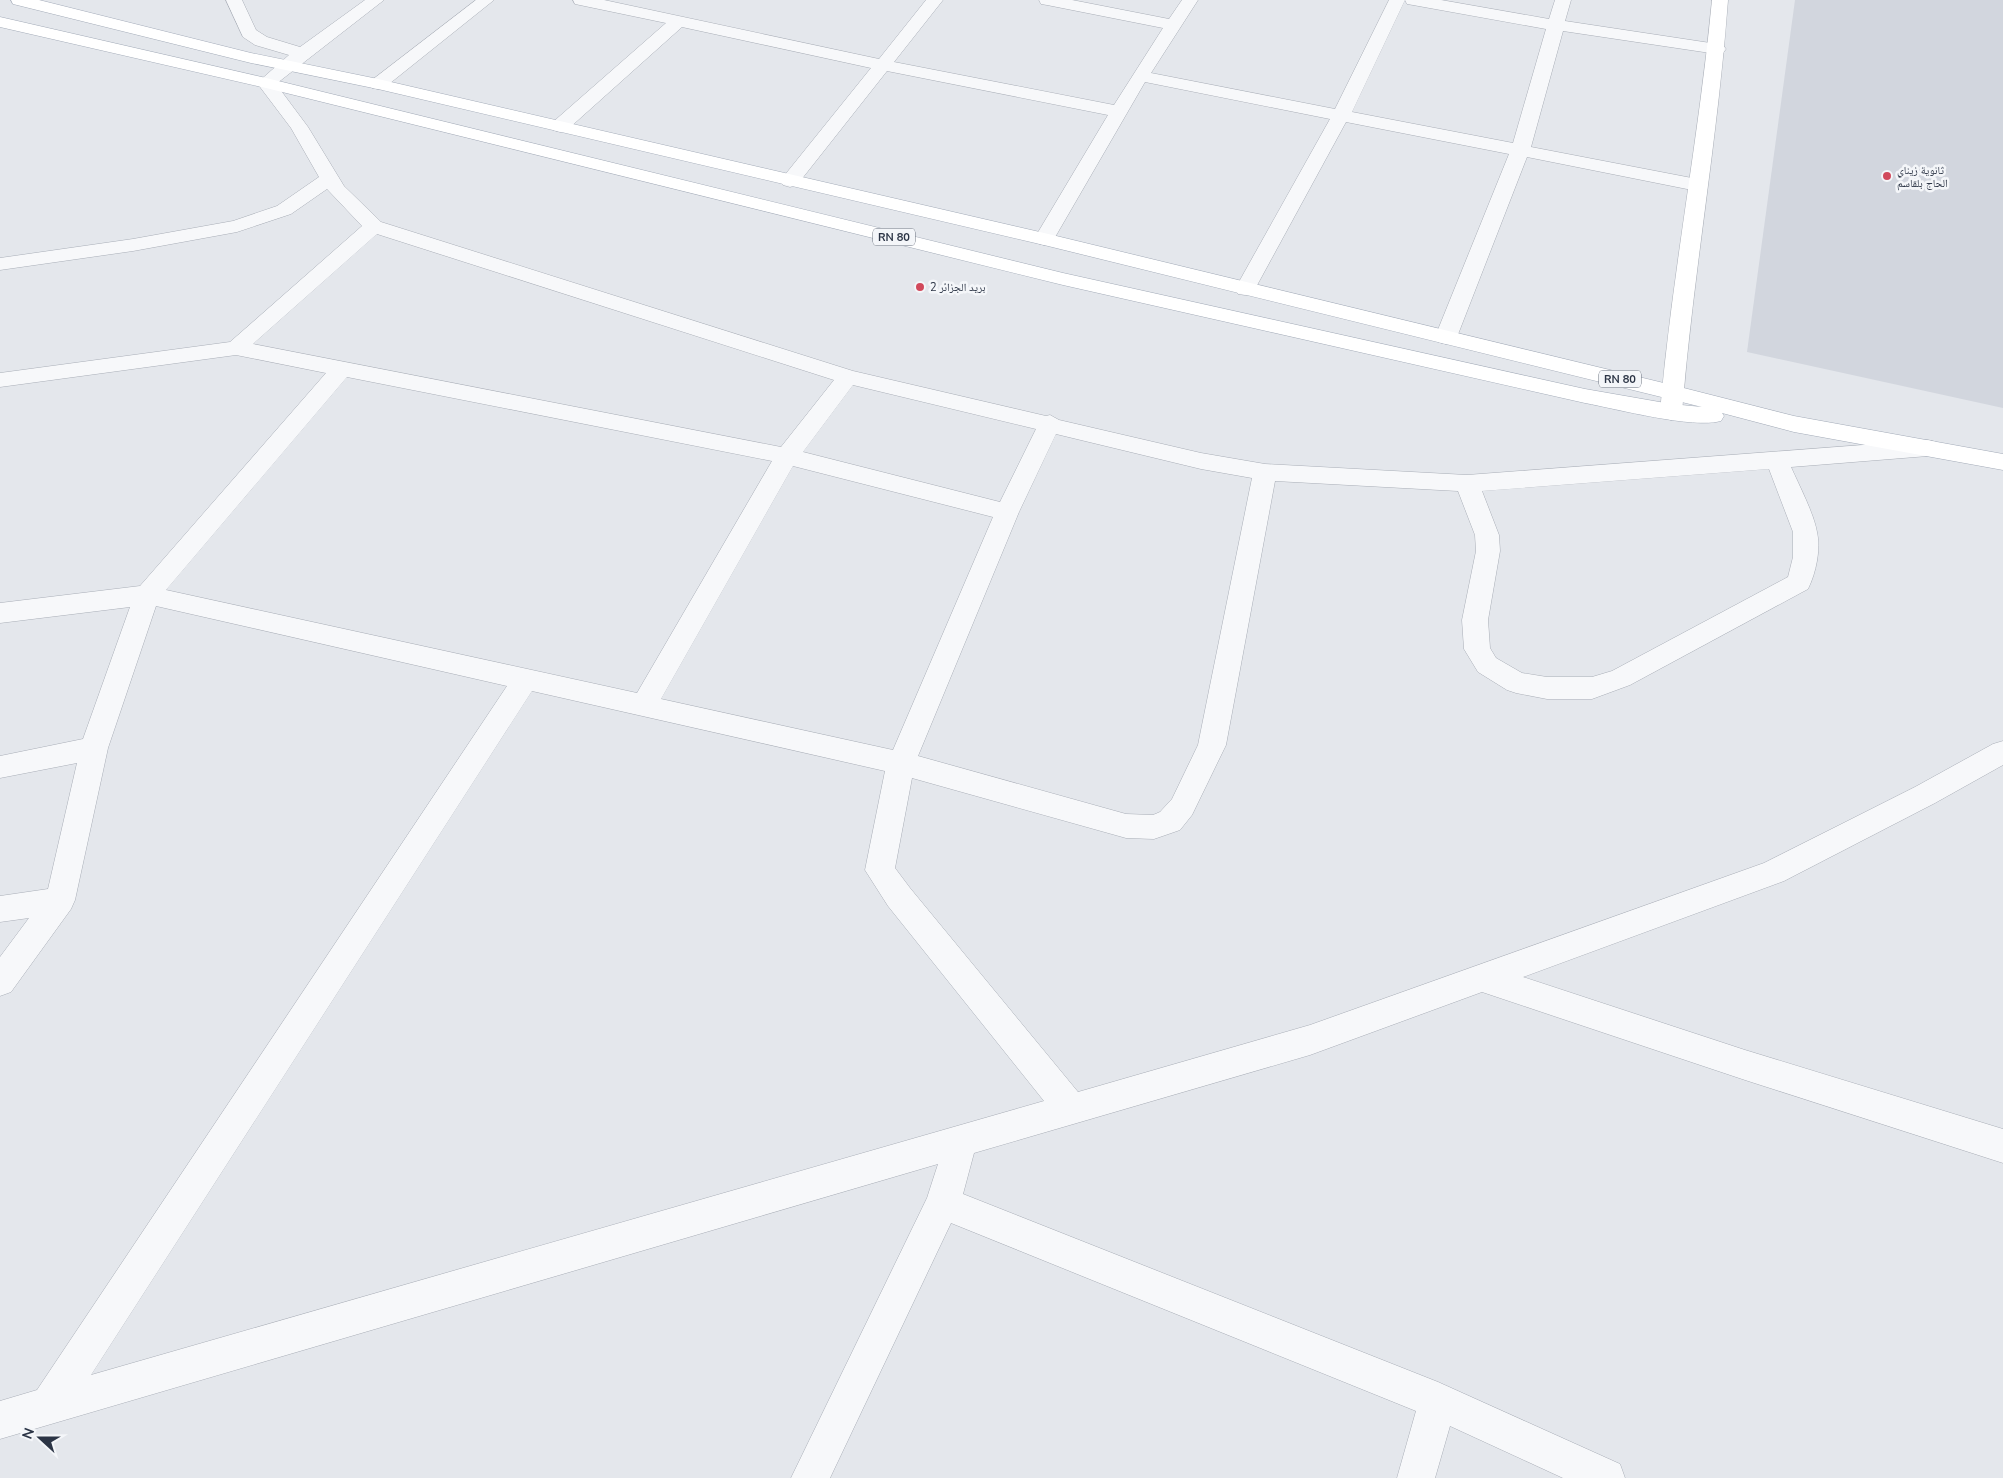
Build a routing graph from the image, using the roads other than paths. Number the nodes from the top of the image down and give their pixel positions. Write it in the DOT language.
graph roads {
  1 [pos="19,0"];
  2 [pos="234,0"];
  3 [pos="376,0"];
  4 [pos="486,0"];
  5 [pos="581,0"];
  6 [pos="669,0"];
  7 [pos="936,0"];
  8 [pos="1047,0"];
  9 [pos="1190,0"];
  10 [pos="1397,0"];
  11 [pos="1413,0"];
  12 [pos="1563,0"];
  13 [pos="1720,0"];
  14 [pos="653,15"];
  15 [pos="680,20"];
  16 [pos="0,22"];
  17 [pos="1173,25"];
  18 [pos="1554,25"];
  19 [pos="1717,49"];
  20 [pos="303,54"];
  21 [pos="882,64"];
  22 [pos="287,65"];
  23 [pos="1140,76"];
  24 [pos="266,83"];
  25 [pos="378,84"];
  26 [pos="1119,112"];
  27 [pos="1341,115"];
  28 [pos="560,126"];
  29 [pos="1520,151"];
  30 [pos="329,179"];
  31 [pos="790,182"];
  32 [pos="1697,185"];
  33 [pos="374,226"];
  34 [pos="1044,239"];
  35 [pos="0,264"];
  36 [pos="1245,289"];
  37 [pos="1446,337"];
  38 [pos="236,348"];
  39 [pos="341,370"];
  40 [pos="848,377"];
  41 [pos="0,380"];
  42 [pos="1672,402"];
  43 [pos="1050,423"];
  44 [pos="1928,448"];
  45 [pos="787,456"];
  46 [pos="1777,460"];
  47 [pos="2003,462"];
  48 [pos="1265,472"];
  49 [pos="1467,483"];
  50 [pos="1007,512"];
  51 [pos="147,595"];
  52 [pos="0,613"];
  53 [pos="526,678"];
  54 [pos="643,707"];
  55 [pos="94,748"];
  56 [pos="2003,752"];
  57 [pos="901,763"];
  58 [pos="0,767"];
  59 [pos="60,900"];
  60 [pos="0,910"];
  61 [pos="1483,978"];
  62 [pos="0,982"];
  63 [pos="1071,1109"];
  64 [pos="961,1142"];
  65 [pos="2003,1146"];
  66 [pos="943,1203"];
  67 [pos="1438,1401"];
  68 [pos="50,1406"];
  69 [pos="0,1420"];
  70 [pos="810,1478"];
  71 [pos="1416,1478"];
  72 [pos="1606,1478"];
  1 -- 22 [label="main road, RN 80"];
  2 -- 20 [label="street"];
  3 -- 20 [label="street"];
  4 -- 25 [label="street"];
  5 -- 14 [label="street"];
  6 -- 14 [label="street"];
  7 -- 21 [label="street"];
  8 -- 17 [label="street"];
  9 -- 17 [label="street"];
  10 -- 27 [label="street"];
  11 -- 18 [label="street"];
  12 -- 18 [label="street"];
  13 -- 19 [label="main road"];
  14 -- 15 [label="street"];
  15 -- 21 [label="street"];
  15 -- 28 [label="street"];
  16 -- 24 [label="main road, RN 80"];
  17 -- 23 [label="street"];
  18 -- 19 [label="street"];
  18 -- 29 [label="street"];
  19 -- 32 [label="main road"];
  20 -- 22 [label="street"];
  21 -- 26 [label="street"];
  21 -- 31 [label="street"];
  22 -- 24 [label="street"];
  22 -- 25 [label="main road, RN 80"];
  23 -- 26 [label="street"];
  23 -- 27 [label="street"];
  24 -- 30 [label="street"];
  24 -- 42 [label="main road, RN 80"];
  25 -- 28 [label="main road, RN 80"];
  26 -- 34 [label="street"];
  27 -- 29 [label="street"];
  27 -- 36 [label="street"];
  28 -- 31 [label="main road, RN 80"];
  29 -- 32 [label="street"];
  29 -- 37 [label="street"];
  30 -- 33 [label="street"];
  30 -- 35 [label="street"];
  31 -- 34 [label="main road, RN 80"];
  32 -- 42 [label="main road"];
  33 -- 38 [label="street"];
  33 -- 40 [label="street"];
  34 -- 36 [label="main road, RN 80"];
  36 -- 37 [label="main road, RN 80"];
  37 -- 42 [label="main road, RN 80"];
  38 -- 39 [label="street"];
  38 -- 41 [label="street"];
  39 -- 45 [label="street"];
  39 -- 51 [label="street"];
  40 -- 43 [label="street"];
  40 -- 45 [label="street"];
  42 -- 44 [label="main road, RN 80"];
  43 -- 48 [label="street"];
  43 -- 50 [label="street"];
  44 -- 46 [label="street"];
  44 -- 47 [label="main road, RN 80"];
  45 -- 50 [label="street"];
  45 -- 54 [label="street"];
  46 -- 49 [label="street"];
  46 -- 49 [label="street"];
  48 -- 49 [label="street"];
  48 -- 57 [label="street"];
  50 -- 57 [label="street"];
  51 -- 52 [label="street"];
  51 -- 53 [label="street"];
  51 -- 55 [label="street"];
  53 -- 54 [label="street"];
  53 -- 68 [label="street"];
  54 -- 57 [label="street"];
  55 -- 58 [label="street"];
  55 -- 59 [label="street"];
  56 -- 61 [label="street"];
  57 -- 63 [label="street"];
  59 -- 60 [label="street"];
  59 -- 62 [label="street"];
  61 -- 63 [label="street"];
  61 -- 65 [label="street"];
  63 -- 64 [label="street"];
  64 -- 66 [label="street"];
  64 -- 68 [label="street"];
  66 -- 67 [label="street"];
  66 -- 70 [label="street"];
  67 -- 71 [label="street"];
  67 -- 72 [label="street"];
  68 -- 69 [label="street"];
}
